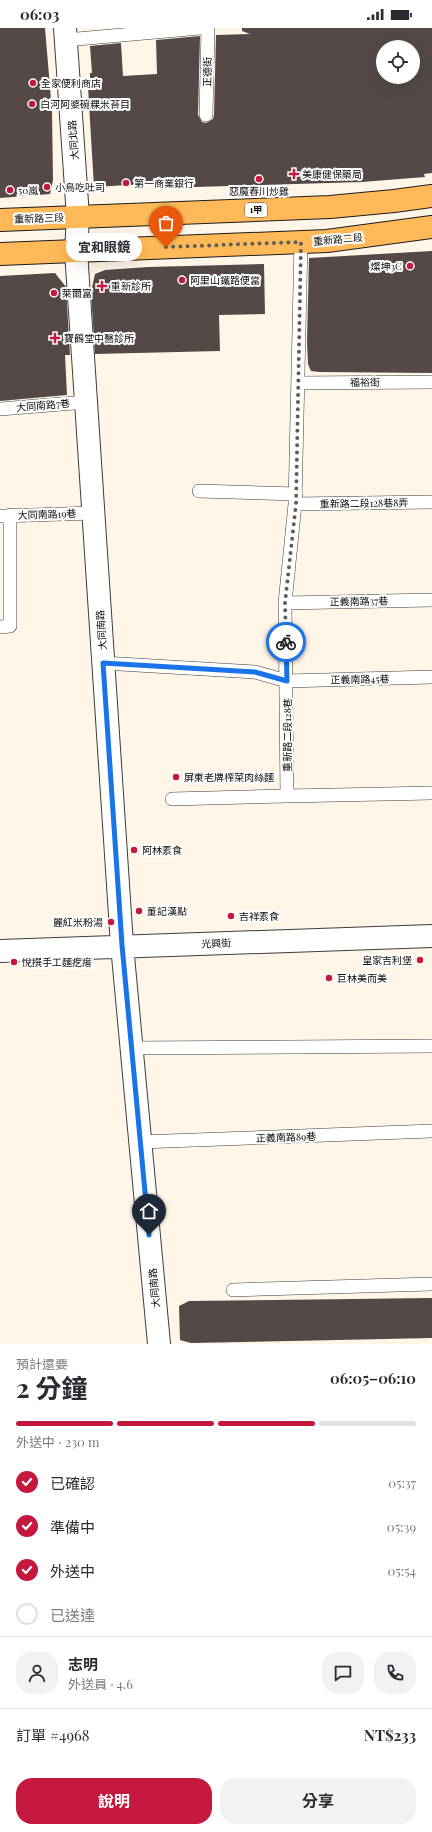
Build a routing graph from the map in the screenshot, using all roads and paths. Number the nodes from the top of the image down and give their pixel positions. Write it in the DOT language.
graph roads {
  1 [pos="200,28"];
  2 [pos="208,28"];
  3 [pos="65,34"];
  4 [pos="206,115"];
  5 [pos="432,196"];
  6 [pos="78,217"];
  7 [pos="0,220"];
  8 [pos="432,227"];
  9 [pos="301,242"];
  10 [pos="76,251"];
  11 [pos="0,254"];
  12 [pos="432,382"];
  13 [pos="299,383"];
  14 [pos="86,402"];
  15 [pos="0,409"];
  16 [pos="199,491"];
  17 [pos="296,499"];
  18 [pos="432,502"];
  19 [pos="93,513"];
  20 [pos="5,516"];
  21 [pos="432,600"];
  22 [pos="285,603"];
  23 [pos="0,626"];
  24 [pos="103,663"];
  25 [pos="432,677"];
  26 [pos="287,681"];
  27 [pos="432,793"];
  28 [pos="287,796"];
  29 [pos="172,799"];
  30 [pos="432,936"];
  31 [pos="122,945"];
  32 [pos="0,951"];
  33 [pos="432,1046"];
  34 [pos="131,1048"];
  35 [pos="432,1131"];
  36 [pos="140,1142"];
  37 [pos="432,1284"];
  38 [pos="233,1290"];
  39 [pos="159,1344"];
  1 -- 3 [label="lane"];
  2 -- 4 [label="lane, 正德街"];
  3 -- 6 [label="street, 大同北路"];
  5 -- 6 [label="main road, 1甲"];
  6 -- 7 [label="main road, 重新路三段 / 1甲"];
  6 -- 10 [label="street, 大同北路"];
  8 -- 9 [label="main road, 重新路二段"];
  9 -- 10 [label="main road, 重新路二段"];
  9 -- 13 [label="lane, 重新路二段128巷"];
  10 -- 11 [label="main road"];
  10 -- 14 [label="street, 大同南路"];
  12 -- 13 [label="lane, 福裕街"];
  13 -- 17 [label="lane, 重新路二段128巷"];
  14 -- 15 [label="lane, 大同南路7巷"];
  14 -- 19 [label="street, 大同南路"];
  16 -- 17 [label="lane, 重新路二段128巷8弄"];
  17 -- 18 [label="lane, 重新路二段128巷8弄"];
  17 -- 22 [label="lane, 重新路二段128巷"];
  19 -- 20 [label="lane, 大同南路19巷"];
  19 -- 24 [label="street, 大同南路"];
  20 -- 23 [label="lane"];
  21 -- 22 [label="lane, 正義南路37巷"];
  22 -- 26 [label="lane, 重新路二段128巷"];
  24 -- 26 [label="lane, 正義南路45巷"];
  24 -- 31 [label="street, 大同南路"];
  25 -- 26 [label="lane, 正義南路45巷"];
  26 -- 28 [label="lane, 重新路二段128巷"];
  27 -- 28 [label="lane"];
  28 -- 29 [label="lane"];
  30 -- 31 [label="street, 光興街"];
  31 -- 32 [label="street, 光興街"];
  31 -- 34 [label="street, 大同南路"];
  33 -- 34 [label="lane"];
  34 -- 36 [label="street, 大同南路"];
  35 -- 36 [label="lane, 正義南路89巷"];
  36 -- 39 [label="street, 大同南路"];
  37 -- 38 [label="lane"];
}
